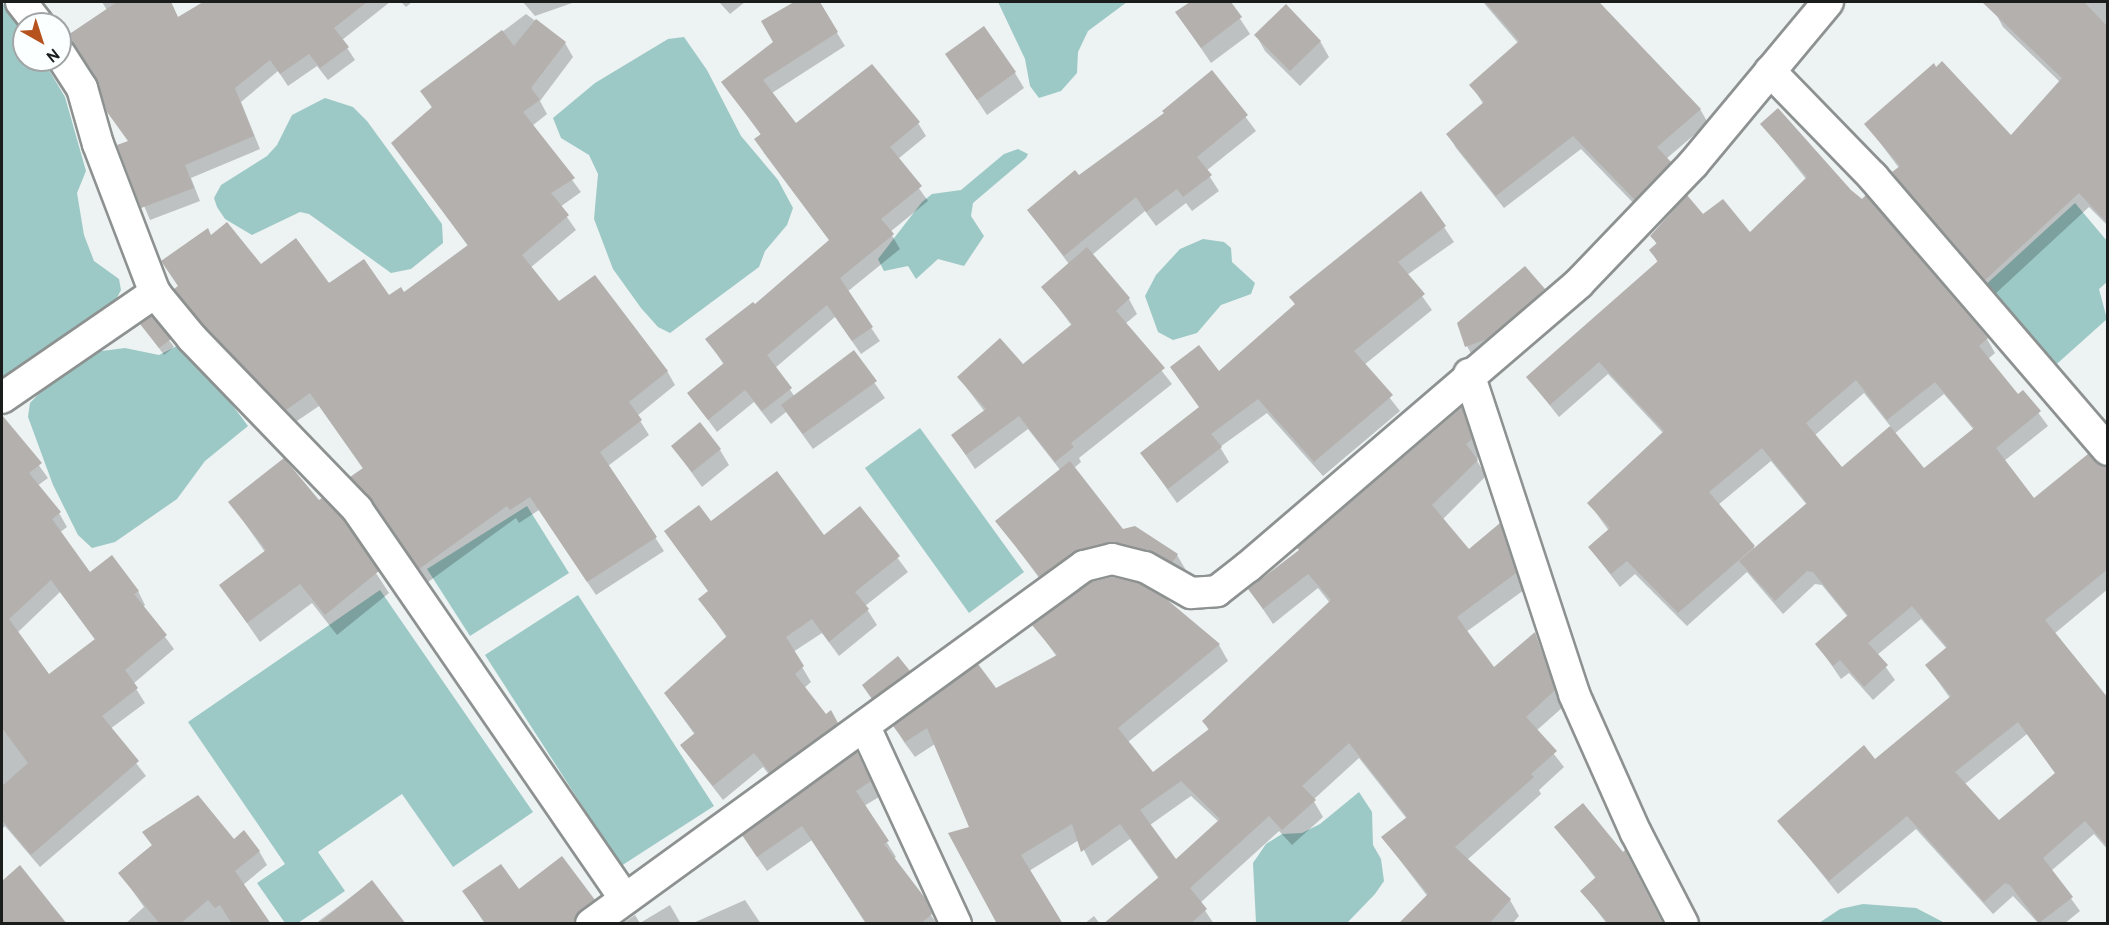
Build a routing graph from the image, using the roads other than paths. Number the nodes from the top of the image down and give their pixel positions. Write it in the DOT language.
graph roads {
  1 [pos="1828,2"];
  2 [pos="72,72"];
  3 [pos="1770,72"];
  4 [pos="155,293"];
  5 [pos="1469,374"];
  6 [pos="2,398"];
  7 [pos="2108,450"];
  8 [pos="865,727"];
  9 [pos="625,899"];
  10 [pos="591,924"];
  11 [pos="956,924"];
  12 [pos="1683,924"];
  1 -- 3 [label="street"];
  2 -- 4 [label="street"];
  3 -- 5 [label="street"];
  3 -- 7 [label="street"];
  4 -- 6 [label="street"];
  4 -- 9 [label="street"];
  5 -- 8 [label="street"];
  5 -- 12 [label="street"];
  8 -- 9 [label="street"];
  8 -- 11 [label="street"];
  9 -- 10 [label="street"];
}
